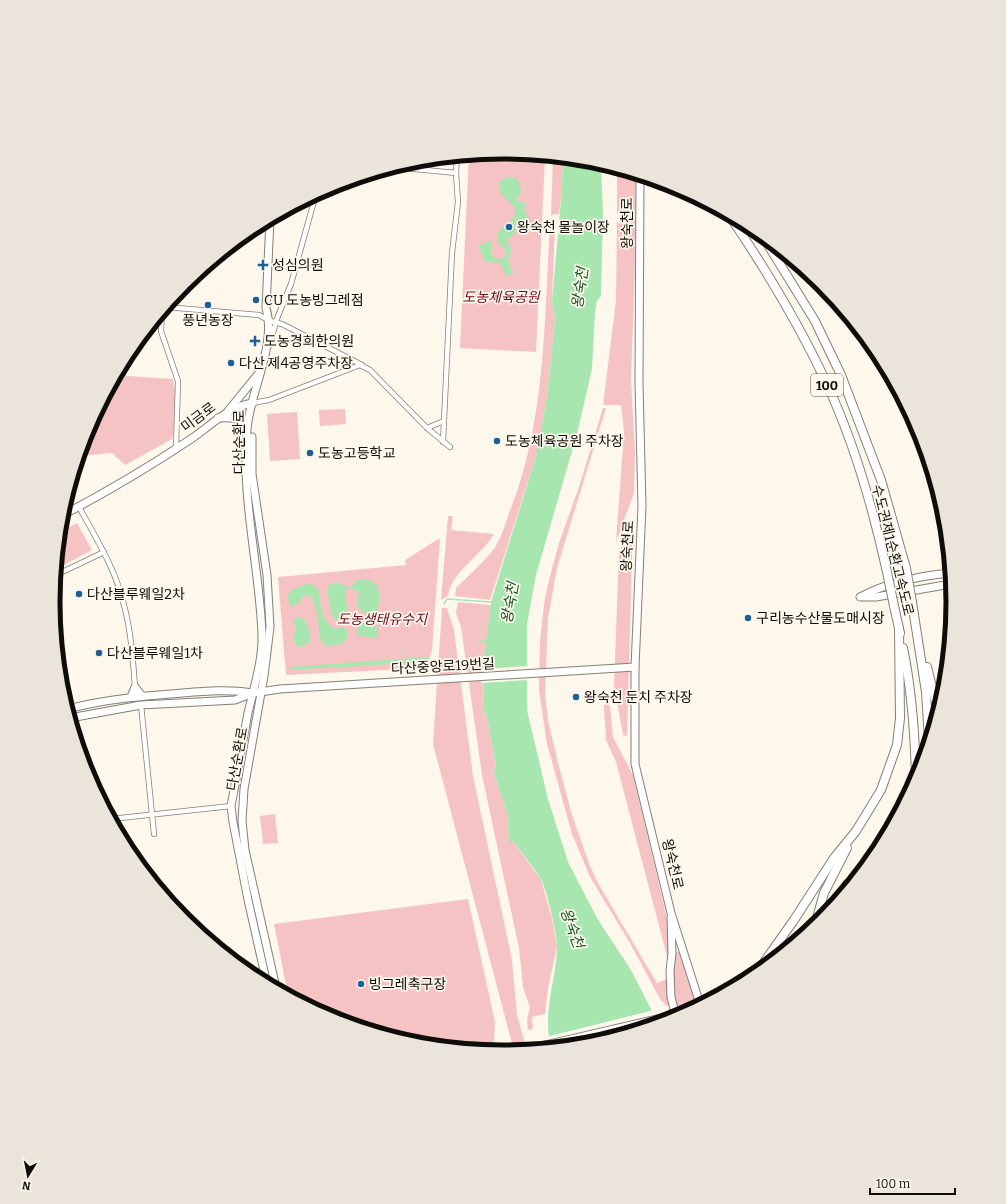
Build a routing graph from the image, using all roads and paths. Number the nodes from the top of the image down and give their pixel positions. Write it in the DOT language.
graph roads {
  1 [pos="457,162"];
  2 [pos="413,169"];
  3 [pos="456,173"];
  4 [pos="640,181"];
  5 [pos="314,202"];
  6 [pos="270,226"];
  7 [pos="737,226"];
  8 [pos="771,250"];
  9 [pos="172,308"];
  10 [pos="162,320"];
  11 [pos="273,321"];
  12 [pos="263,365"];
  13 [pos="364,366"];
  14 [pos="253,403"];
  15 [pos="228,411"];
  16 [pos="218,418"];
  17 [pos="444,421"];
  18 [pos="247,428"];
  19 [pos="427,428"];
  20 [pos="443,442"];
  21 [pos="450,447"];
  22 [pos="176,448"];
  23 [pos="79,507"];
  24 [pos="70,512"];
  25 [pos="104,552"];
  26 [pos="61,573"];
  27 [pos="945,573"];
  28 [pos="945,585"];
  29 [pos="899,628"];
  30 [pos="917,628"];
  31 [pos="631,667"];
  32 [pos="136,687"];
  33 [pos="261,692"];
  34 [pos="253,693"];
  35 [pos="142,696"];
  36 [pos="131,697"];
  37 [pos="935,698"];
  38 [pos="141,705"];
  39 [pos="73,709"];
  40 [pos="75,717"];
  41 [pos="928,726"];
  42 [pos="915,764"];
  43 [pos="232,806"];
  44 [pos="152,814"];
  45 [pos="117,818"];
  46 [pos="856,831"];
  47 [pos="154,834"];
  48 [pos="819,912"];
  49 [pos="671,913"];
  50 [pos="768,956"];
  51 [pos="265,975"];
  52 [pos="275,982"];
  53 [pos="698,999"];
  54 [pos="674,1010"];
  55 [pos="632,1025"];
  56 [pos="576,1038"];
  1 -- 3 [label="street"];
  2 -- 3 [label="street"];
  3 -- 17 [label="street"];
  4 -- 31 [label="street, 왕숙천로"];
  5 -- 11 [label="street"];
  6 -- 11 [label="street"];
  7 -- 29 [label="highway, 수도권제1순환고속도로 / 100, bridge"];
  8 -- 30 [label="highway, 수도권제1순환고속도로 / 100, bridge"];
  9 -- 11 [label="street"];
  10 -- 22 [label="street"];
  11 -- 12 [label="street"];
  11 -- 13 [label="street"];
  12 -- 14 [label="street"];
  12 -- 15 [label="street"];
  13 -- 14 [label="street"];
  13 -- 19 [label="street"];
  14 -- 15 [label="street, 미금로"];
  14 -- 18 [label="street, 다산순환로"];
  14 -- 33 [label="street, 다산순환로"];
  15 -- 16 [label="street, 미금로"];
  16 -- 18 [label="street"];
  16 -- 22 [label="street, 미금로"];
  17 -- 19 [label="street"];
  17 -- 20 [label="street"];
  18 -- 34 [label="street, 다산순환로"];
  19 -- 20 [label="street"];
  20 -- 21 [label="street"];
  22 -- 23 [label="street, 미금로"];
  23 -- 24 [label="street, 미금로"];
  23 -- 25 [label="street"];
  25 -- 26 [label="street"];
  25 -- 32 [label="street"];
  27 -- 28 [label="street"];
  29 -- 42 [label="highway, 수도권제1순환고속도로 / 100"];
  29 -- 46 [label="highway"];
  30 -- 37 [label="highway"];
  30 -- 41 [label="highway, 수도권제1순환고속도로 / 100"];
  31 -- 33 [label="street, 다산중앙로19번길"];
  31 -- 49 [label="street, 왕숙천로"];
  32 -- 35 [label="street"];
  32 -- 36 [label="street"];
  33 -- 34 [label="street, 다산중앙로19번길"];
  33 -- 52 [label="street, 다산순환로"];
  34 -- 35 [label="street, 다산중앙로19번길"];
  34 -- 38 [label="street, 다산중앙로19번길"];
  34 -- 43 [label="street, 다산순환로"];
  35 -- 36 [label="street, 다산중앙로19번길"];
  36 -- 39 [label="street, 다산중앙로19번길"];
  38 -- 40 [label="street, 다산중앙로19번길"];
  38 -- 44 [label="street"];
  43 -- 44 [label="street"];
  43 -- 51 [label="street, 다산순환로"];
  44 -- 45 [label="street"];
  44 -- 47 [label="street"];
  46 -- 48 [label="highway"];
  46 -- 50 [label="highway"];
  49 -- 53 [label="street, 왕숙천로"];
  49 -- 54 [label="street, 왕숙천로"];
  55 -- 56 [label="highway, bridge"];
}
